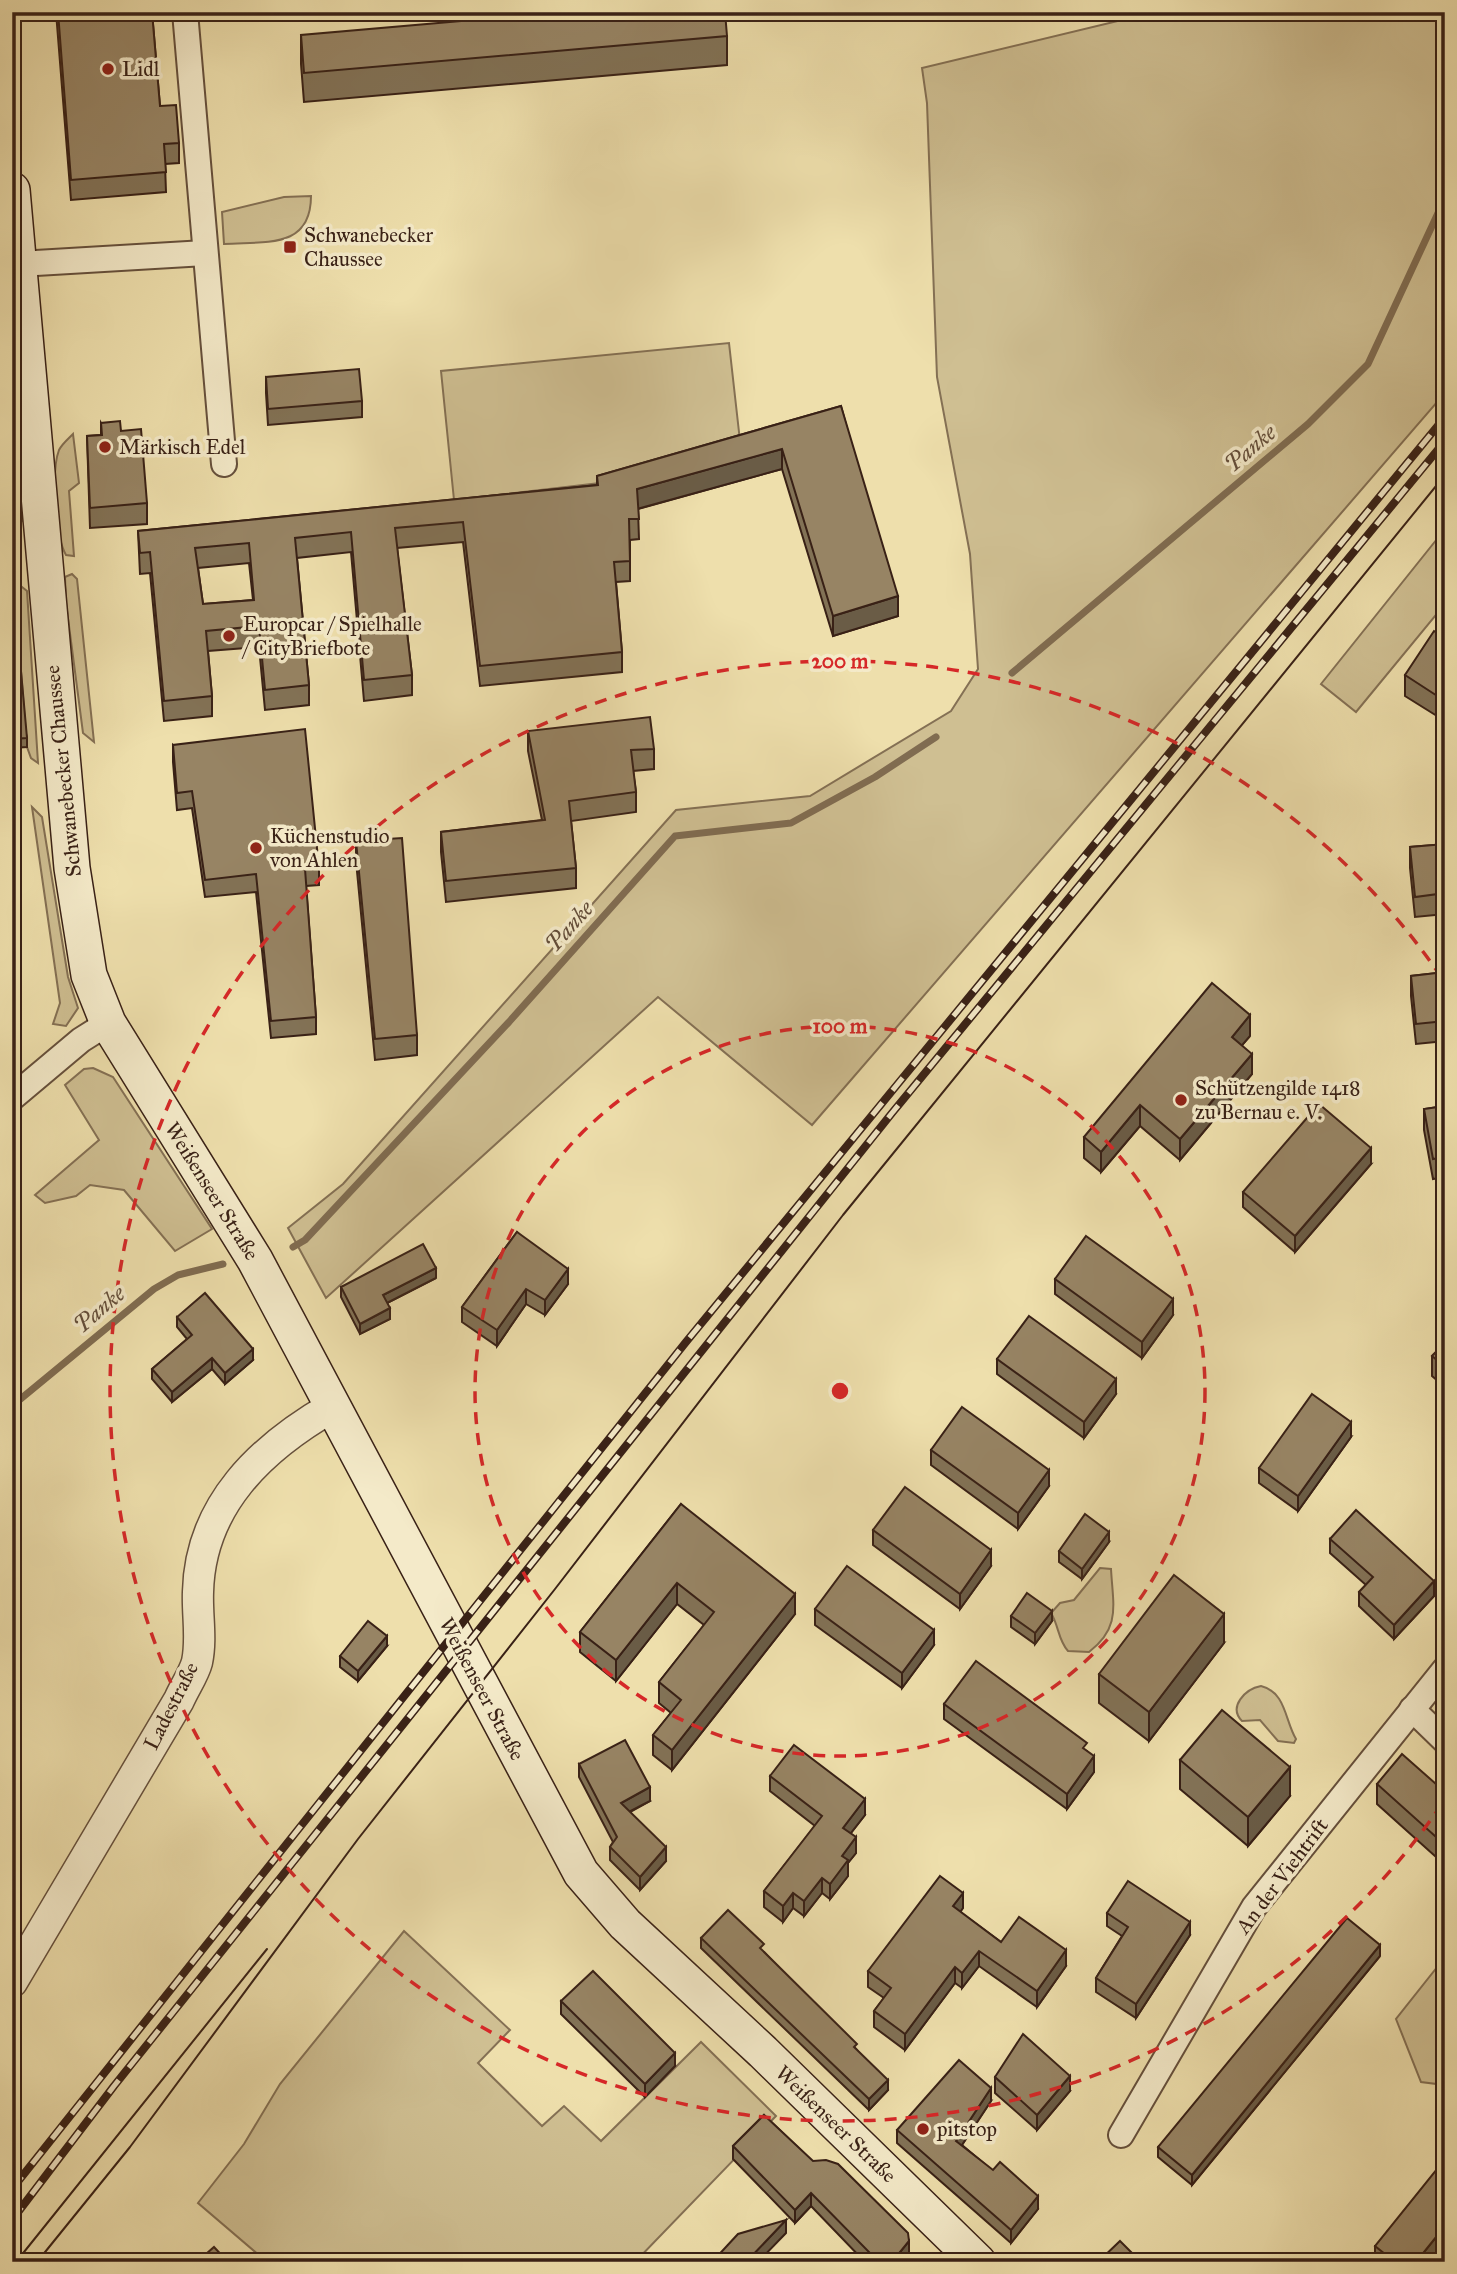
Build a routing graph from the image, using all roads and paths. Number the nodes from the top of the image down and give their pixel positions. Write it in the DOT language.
graph roads {
  1 [pos="184,12"];
  2 [pos="12,190"];
  3 [pos="205,253"];
  4 [pos="15,263"];
  5 [pos="224,464"];
  6 [pos="108,1023"];
  7 [pos="12,1098"];
  8 [pos="332,1407"];
  9 [pos="1445,1669"];
  10 [pos="1412,1709"];
  11 [pos="1445,1741"];
  12 [pos="12,1982"];
  13 [pos="1121,2135"];
  14 [pos="969,2259"];
  1 -- 3 [label="street"];
  2 -- 4 [label="main road, Schwanebecker Chaussee"];
  3 -- 4 [label="street"];
  3 -- 5 [label="street"];
  4 -- 6 [label="main road, Schwanebecker Chaussee"];
  6 -- 7 [label="street"];
  6 -- 8 [label="main road, Weißenseer Straße"];
  8 -- 12 [label="street, Ladestraße"];
  8 -- 14 [label="main road, Weißenseer Straße"];
  9 -- 10 [label="street, An der Viehtrift"];
  10 -- 11 [label="street"];
  10 -- 13 [label="street, An der Viehtrift"];
}
